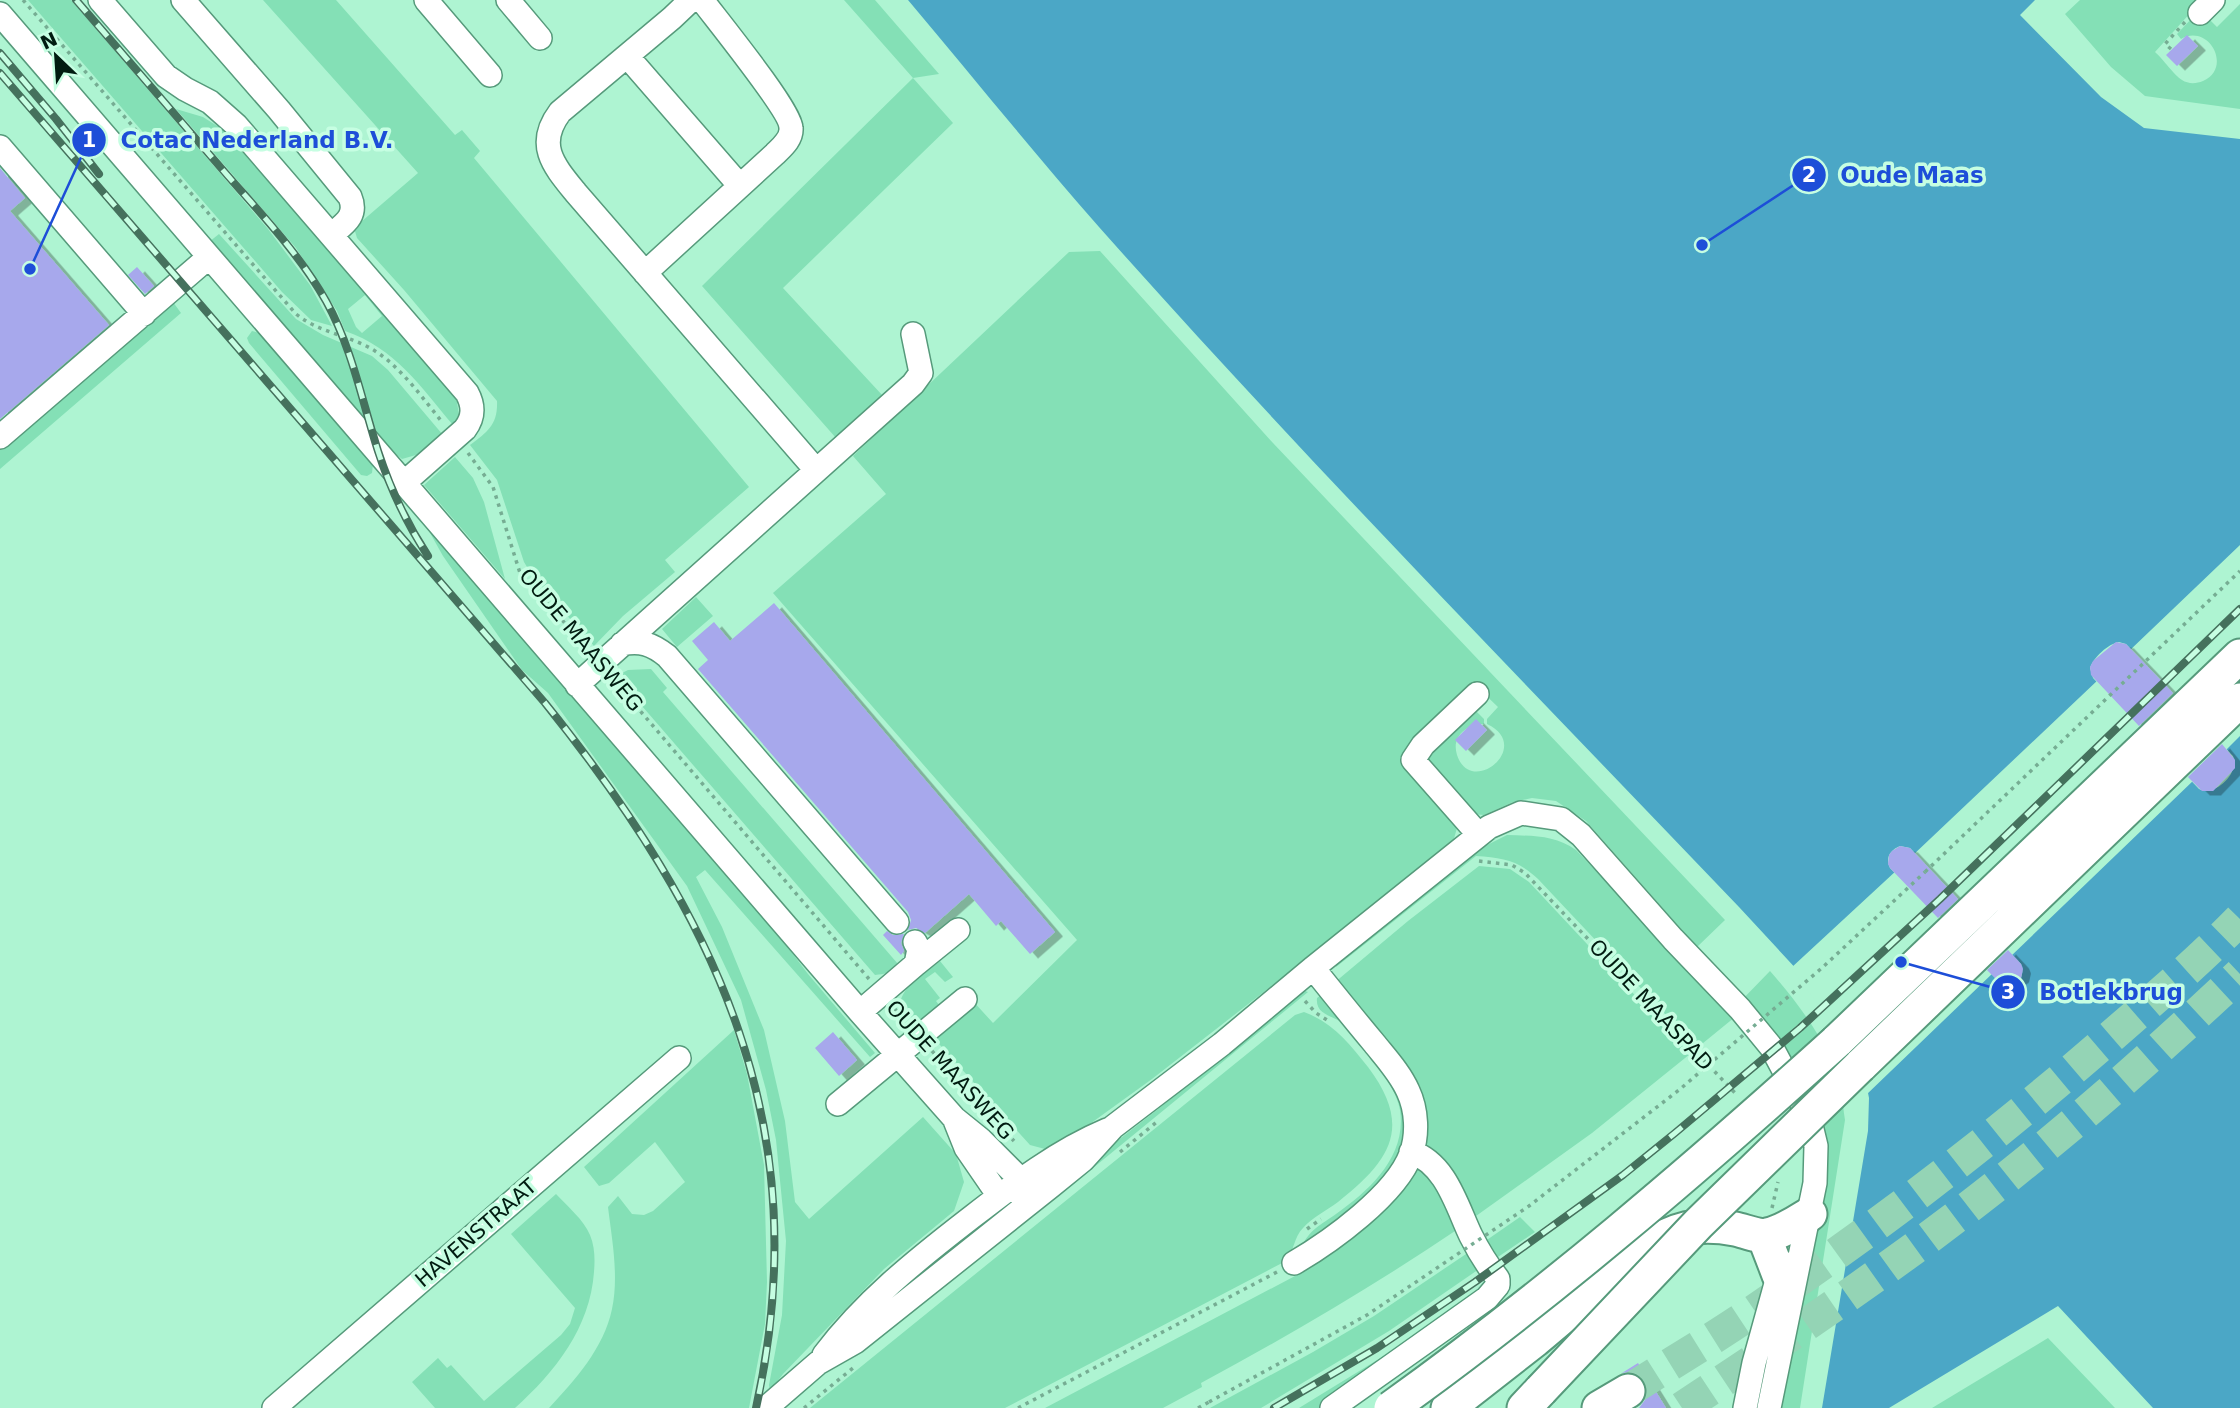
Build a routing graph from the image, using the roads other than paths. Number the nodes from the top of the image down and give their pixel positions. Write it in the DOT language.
graph roads {
  1 [pos="100,0"];
  2 [pos="183,0"];
  3 [pos="426,0"];
  4 [pos="508,0"];
  5 [pos="691,0"];
  6 [pos="702,0"];
  7 [pos="0,14"];
  8 [pos="540,38"];
  9 [pos="627,56"];
  10 [pos="490,75"];
  11 [pos="0,147"];
  12 [pos="740,186"];
  13 [pos="331,235"];
  14 [pos="209,257"];
  15 [pos="645,274"];
  16 [pos="144,314"];
  17 [pos="913,334"];
  18 [pos="7,431"];
  19 [pos="0,444"];
  20 [pos="816,470"];
  21 [pos="405,482"];
  22 [pos="622,644"];
  23 [pos="2240,656"];
  24 [pos="577,685"];
  25 [pos="1477,694"];
  26 [pos="2240,700"];
  27 [pos="1479,835"];
  28 [pos="897,922"];
  29 [pos="958,930"];
  30 [pos="1320,976"];
  31 [pos="965,999"];
  32 [pos="860,1012"];
  33 [pos="899,1056"];
  34 [pos="679,1058"];
  35 [pos="838,1104"];
  36 [pos="954,1118"];
  37 [pos="1114,1127"];
  38 [pos="1411,1152"];
  39 [pos="1028,1174"];
  40 [pos="999,1196"];
  41 [pos="1024,1206"];
  42 [pos="1789,1225"];
  43 [pos="1294,1263"];
  44 [pos="1779,1275"];
  45 [pos="1774,1331"];
  46 [pos="817,1363"];
  47 [pos="1628,1391"];
  48 [pos="274,1408"];
  49 [pos="766,1408"];
  50 [pos="1332,1408"];
  51 [pos="1391,1408"];
  52 [pos="1448,1408"];
  53 [pos="1524,1408"];
  54 [pos="1599,1408"];
  55 [pos="1745,1408"];
  56 [pos="1769,1408"];
  1 -- 13 [label="street"];
  2 -- 13 [label="street"];
  3 -- 10 [label="street"];
  4 -- 8 [label="street"];
  5 -- 9 [label="street"];
  6 -- 12 [label="street"];
  7 -- 14 [label="street, OUDE MAASWEG"];
  9 -- 12 [label="street"];
  9 -- 15 [label="street"];
  11 -- 16 [label="street"];
  12 -- 15 [label="street"];
  13 -- 21 [label="street"];
  14 -- 16 [label="street"];
  14 -- 21 [label="street, OUDE MAASWEG"];
  15 -- 20 [label="street"];
  16 -- 18 [label="street"];
  17 -- 20 [label="street"];
  18 -- 19 [label="street"];
  20 -- 22 [label="street"];
  21 -- 24 [label="street, OUDE MAASWEG"];
  22 -- 24 [label="street"];
  22 -- 28 [label="street"];
  23 -- 51 [label="highway, bridge"];
  24 -- 32 [label="street, OUDE MAASWEG"];
  25 -- 27 [label="street"];
  26 -- 53 [label="highway, bridge"];
  27 -- 30 [label="street"];
  27 -- 42 [label="street"];
  29 -- 32 [label="street"];
  30 -- 37 [label="street"];
  30 -- 38 [label="street"];
  31 -- 33 [label="street"];
  32 -- 33 [label="street, OUDE MAASWEG"];
  33 -- 35 [label="street"];
  33 -- 36 [label="street, OUDE MAASWEG"];
  34 -- 48 [label="street, HAVENSTRAAT"];
  36 -- 39 [label="street, OUDE MAASWEG"];
  36 -- 40 [label="street, OUDE MAASWEG"];
  37 -- 39 [label="street"];
  37 -- 41 [label="street"];
  38 -- 43 [label="street"];
  38 -- 50 [label="street"];
  39 -- 40 [label="street"];
  39 -- 41 [label="street"];
  40 -- 41 [label="street"];
  40 -- 46 [label="street"];
  41 -- 46 [label="street"];
  42 -- 44 [label="highway"];
  42 -- 45 [label="street"];
  42 -- 52 [label="highway"];
  44 -- 45 [label="street"];
  45 -- 55 [label="street"];
  45 -- 56 [label="street"];
  46 -- 49 [label="street"];
  47 -- 54 [label="highway"];
}
